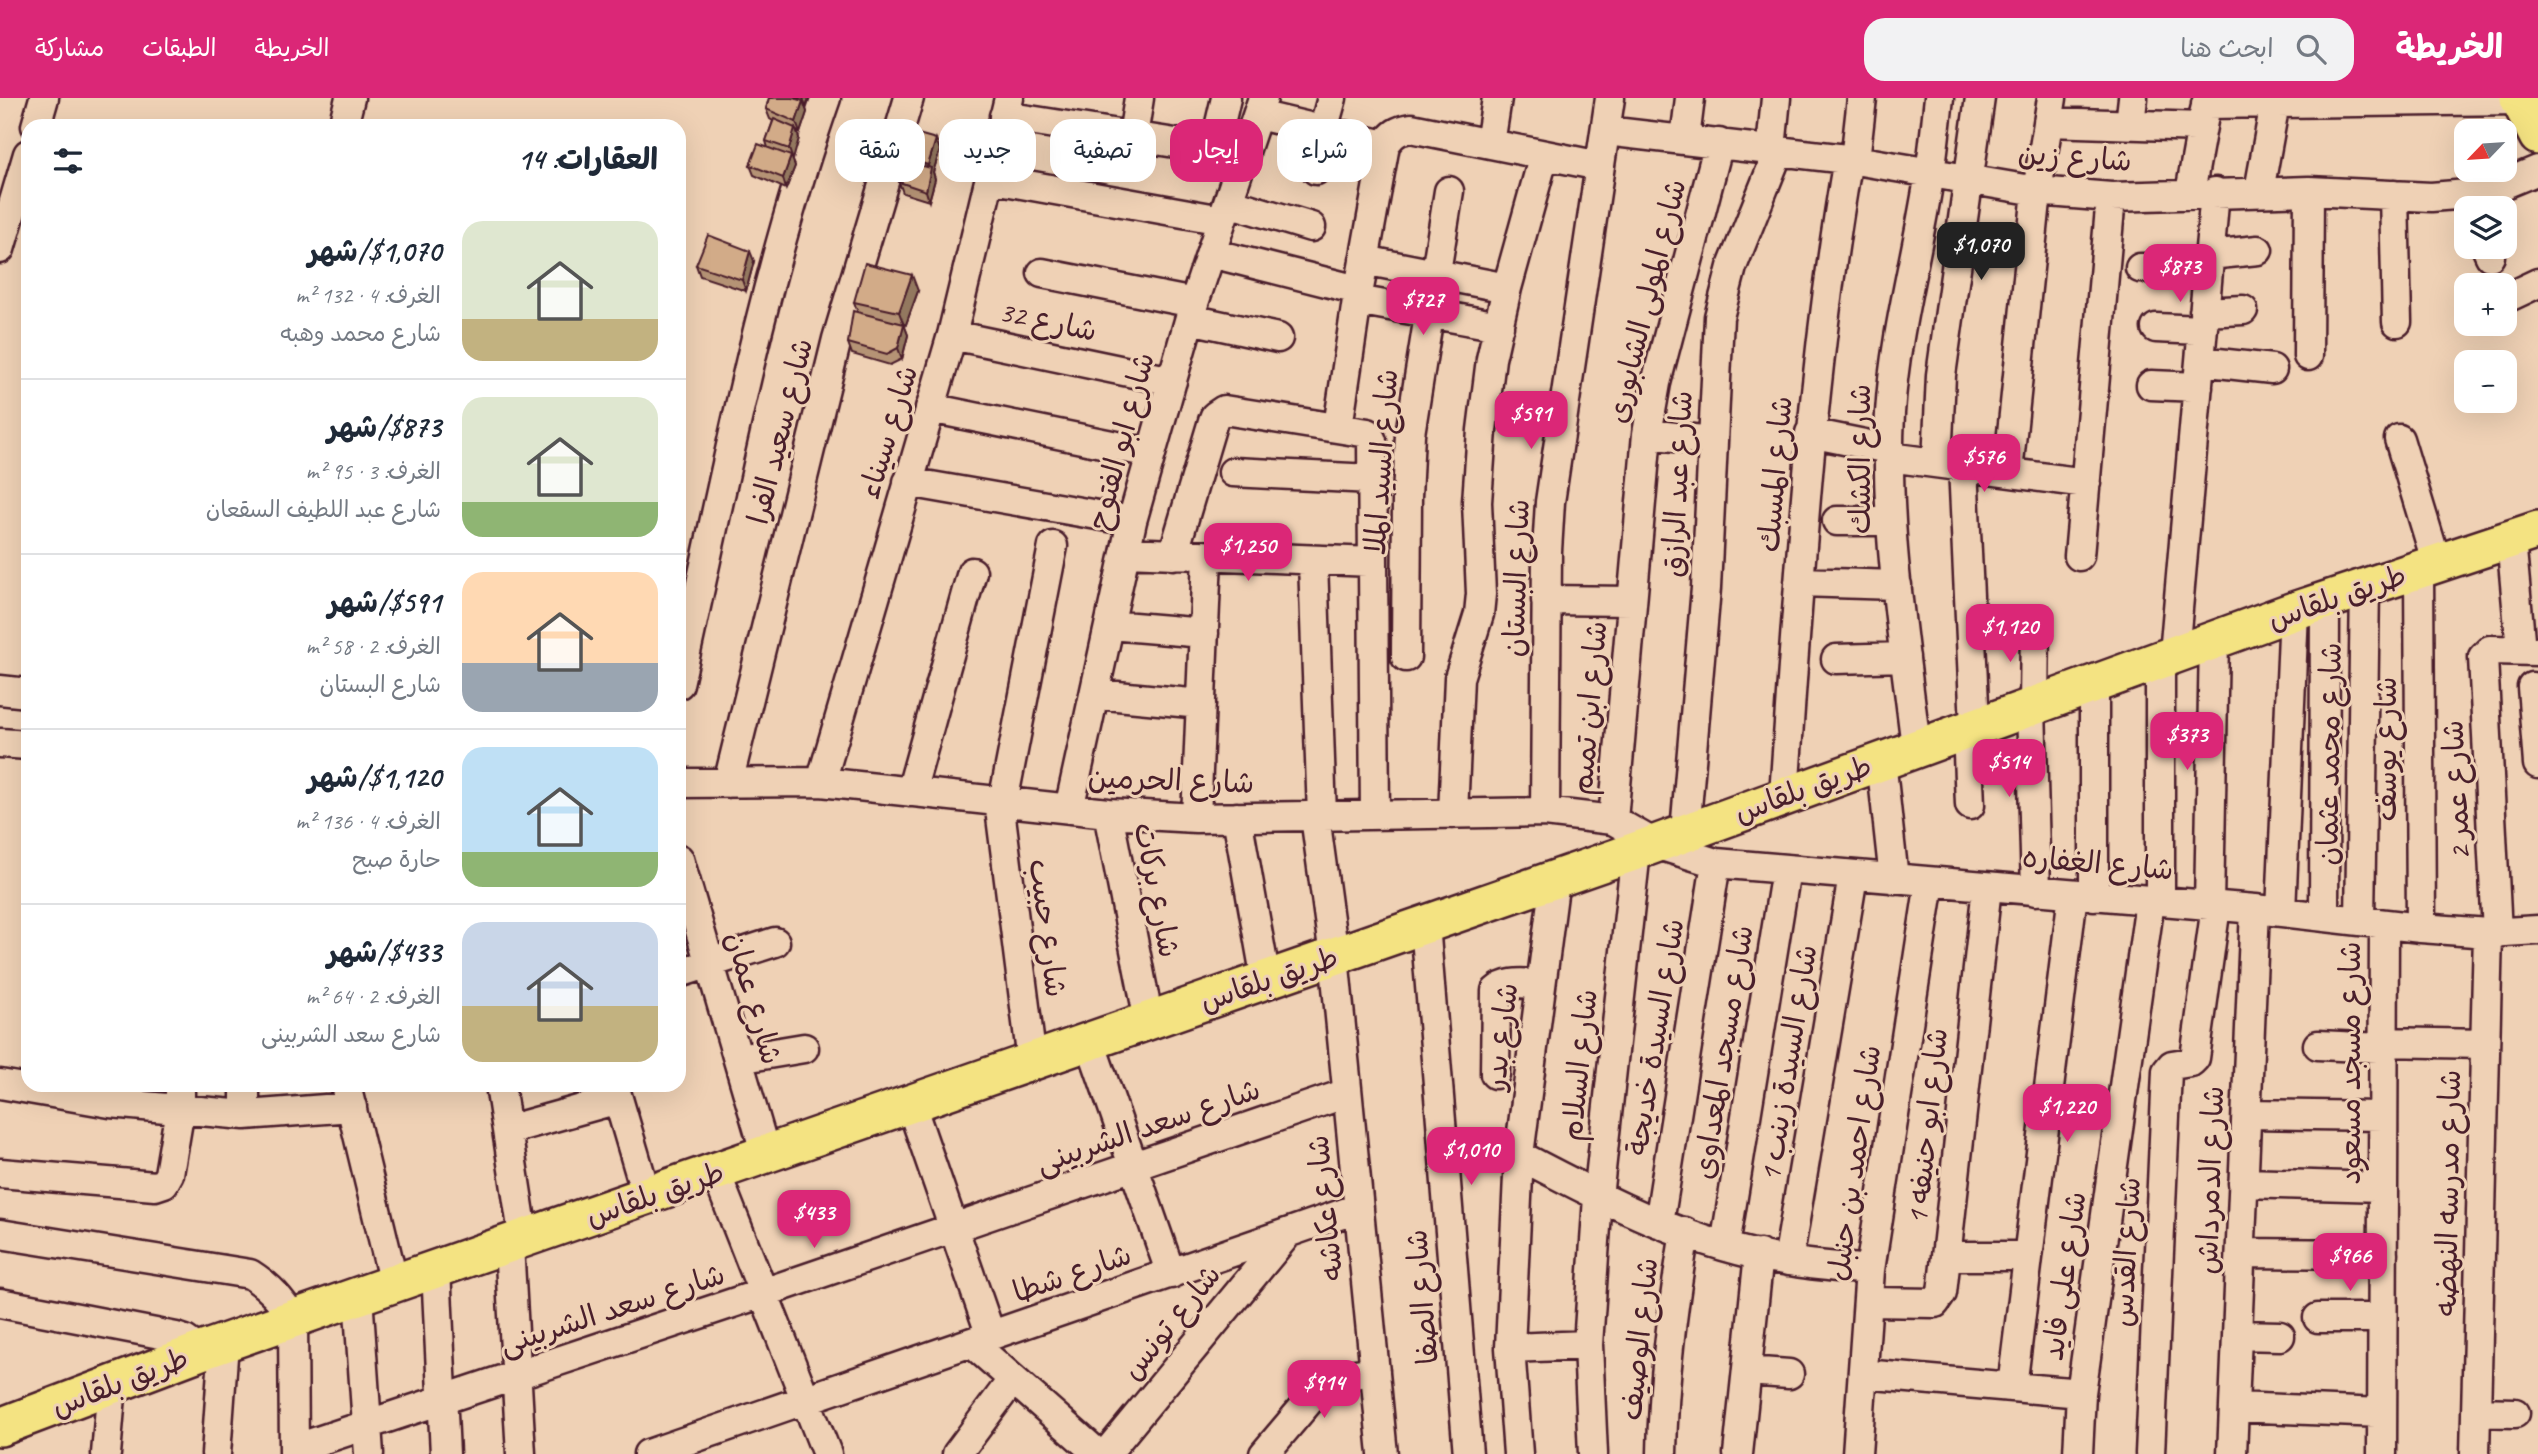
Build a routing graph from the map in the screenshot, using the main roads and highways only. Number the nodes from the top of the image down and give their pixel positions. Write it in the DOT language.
graph roads {
  1 [pos="2528,99"];
  2 [pos="2538,136"];
  3 [pos="2524,534"];
  4 [pos="0,1427"];
  1 -- 2 [label="main road"];
  3 -- 4 [label="main road, طريق بلقاس"];
}
